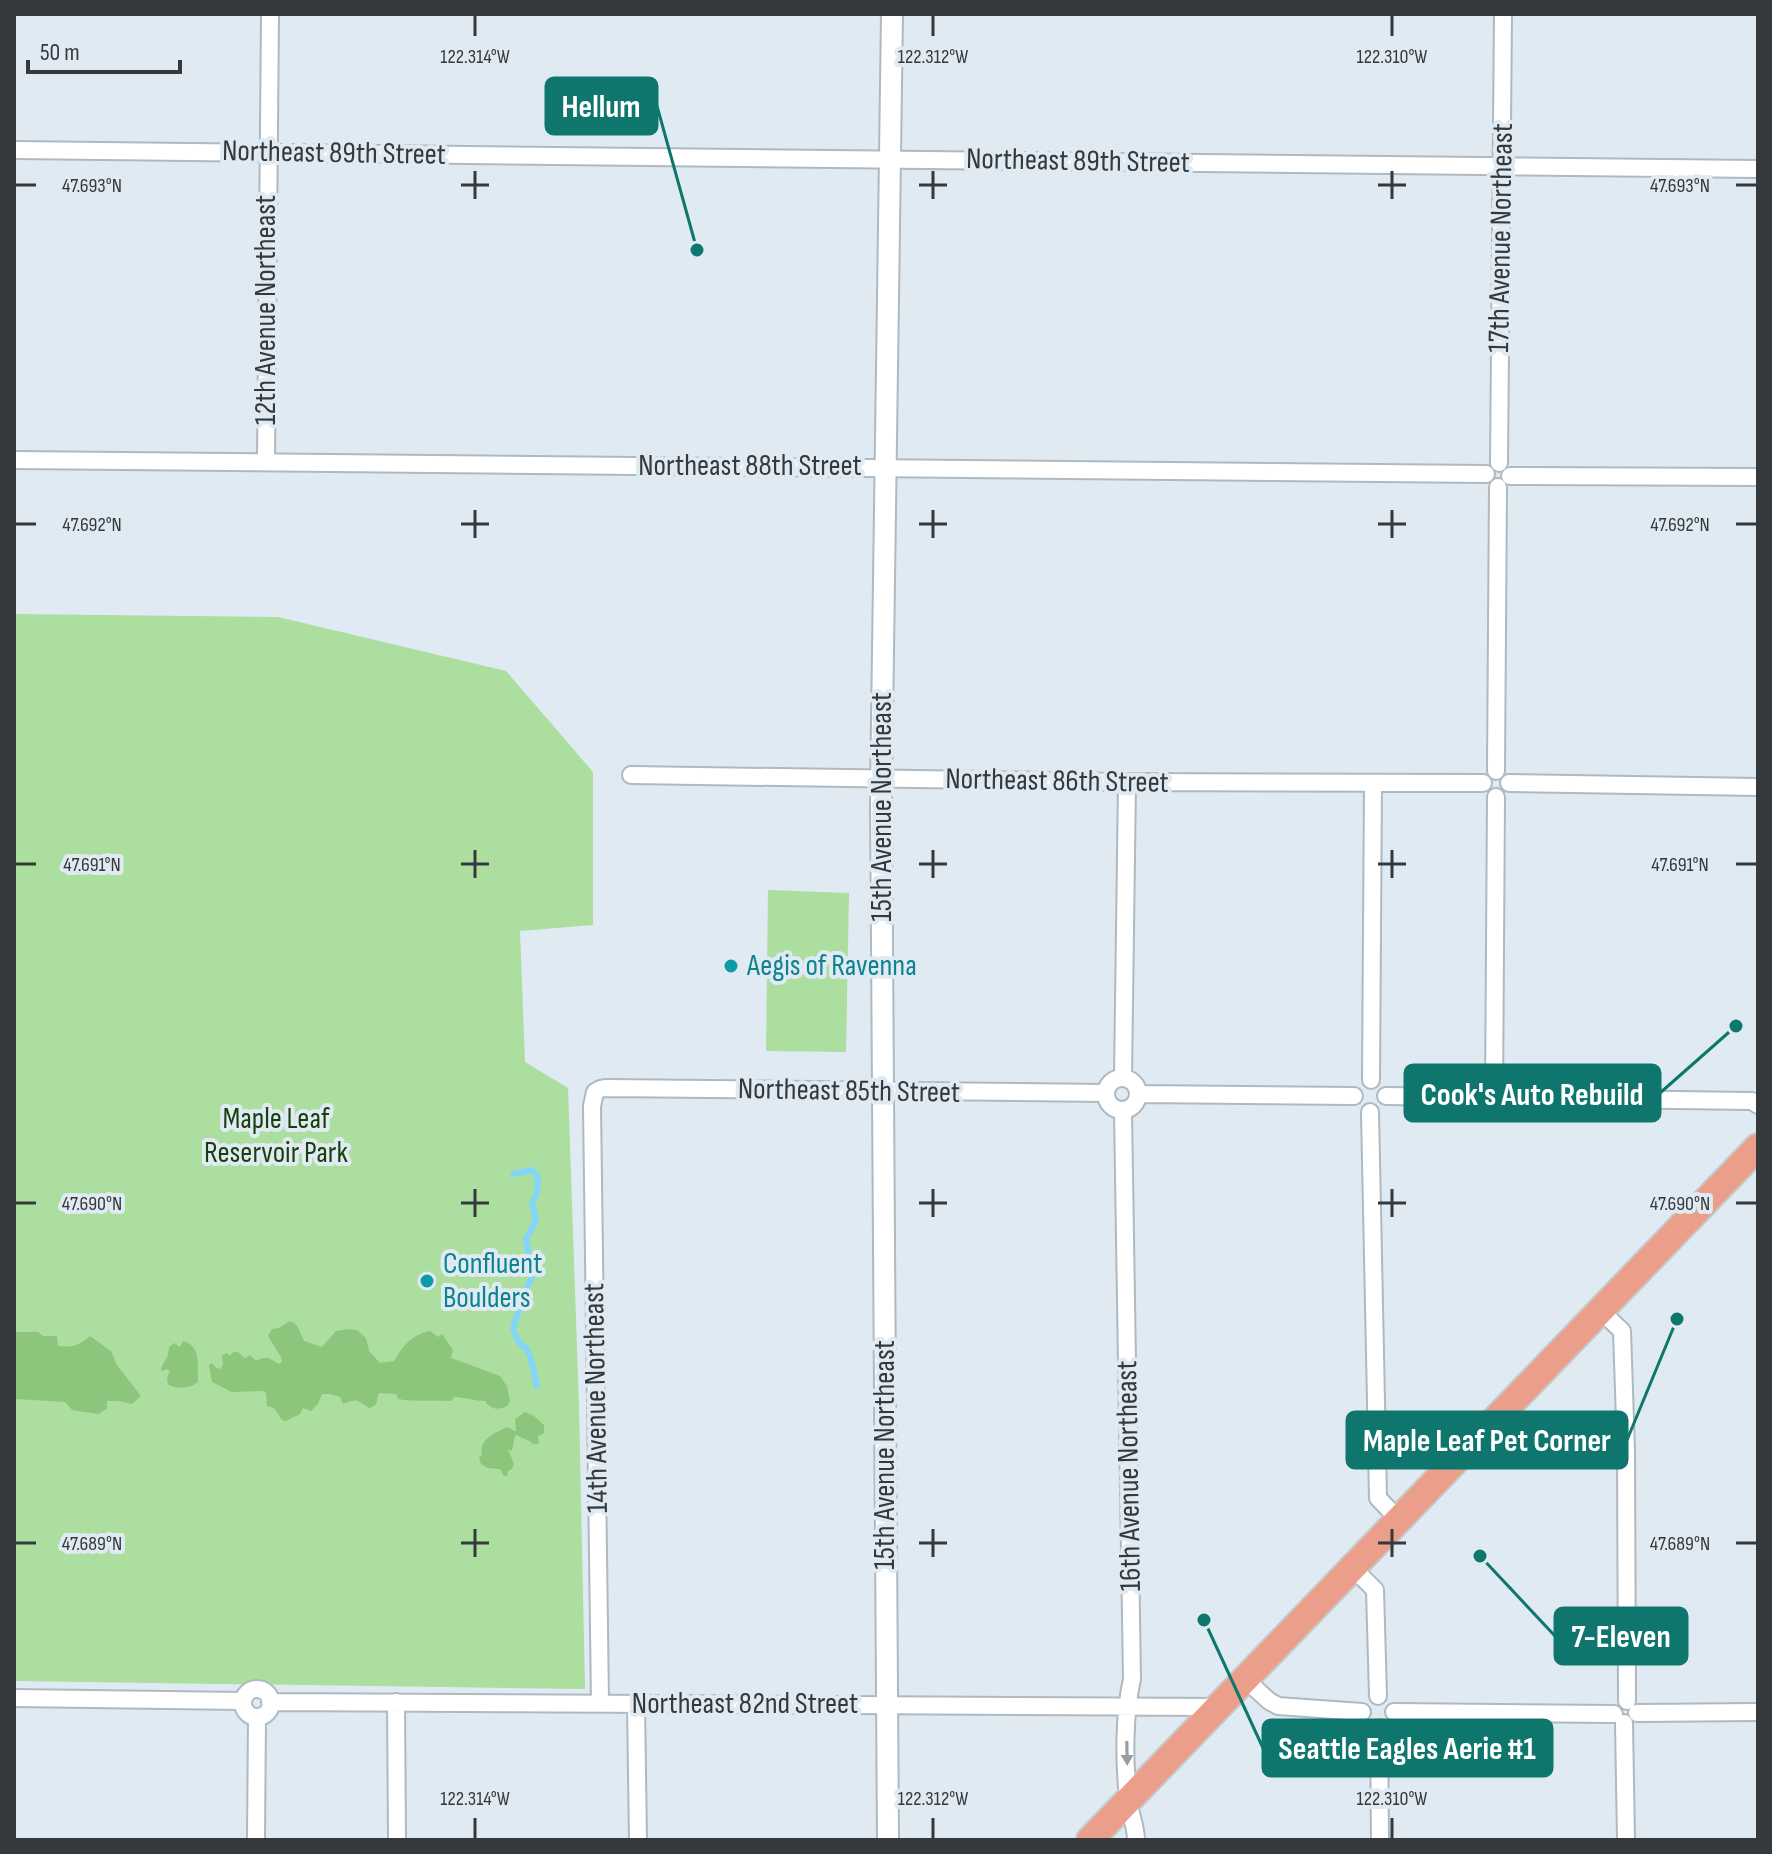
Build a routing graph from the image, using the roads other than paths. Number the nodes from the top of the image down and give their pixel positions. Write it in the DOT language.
graph roads {
  1 [pos="270,14"];
  2 [pos="892,14"];
  3 [pos="1503,14"];
  4 [pos="14,150"];
  5 [pos="267,153"];
  6 [pos="890,159"];
  7 [pos="1501,166"];
  8 [pos="1758,169"];
  9 [pos="14,460"];
  10 [pos="266,462"];
  11 [pos="886,468"];
  12 [pos="1498,475"];
  13 [pos="1758,477"];
  14 [pos="1496,771"];
  15 [pos="631,775"];
  16 [pos="881,779"];
  17 [pos="1127,782"];
  18 [pos="1373,783"];
  19 [pos="1483,783"];
  20 [pos="1509,783"];
  21 [pos="1758,787"];
  22 [pos="1496,797"];
  23 [pos="1123,1078"];
  24 [pos="1371,1080"];
  25 [pos="883,1091"];
  26 [pos="595,1092"];
  27 [pos="1106,1093"];
  28 [pos="1139,1094"];
  29 [pos="1354,1096"];
  30 [pos="1386,1096"];
  31 [pos="1494,1098"];
  32 [pos="1758,1105"];
  33 [pos="1123,1111"];
  34 [pos="1370,1112"];
  35 [pos="1758,1147"];
  36 [pos="1601,1311"];
  37 [pos="1399,1520"];
  38 [pos="1353,1568"];
  39 [pos="1244,1678"];
  40 [pos="1378,1696"];
  41 [pos="14,1698"];
  42 [pos="243,1701"];
  43 [pos="270,1702"];
  44 [pos="396,1702"];
  45 [pos="600,1703"];
  46 [pos="636,1704"];
  47 [pos="886,1705"];
  48 [pos="1126,1706"];
  49 [pos="1219,1707"];
  50 [pos="1362,1712"];
  51 [pos="1394,1712"];
  52 [pos="1758,1712"];
  53 [pos="1626,1713"];
  54 [pos="257,1717"];
  55 [pos="1379,1728"];
  56 [pos="1128,1800"];
  57 [pos="256,1840"];
  58 [pos="397,1840"];
  59 [pos="638,1840"];
  60 [pos="888,1840"];
  61 [pos="1090,1840"];
  62 [pos="1136,1840"];
  63 [pos="1380,1840"];
  64 [pos="1626,1840"];
  1 -- 5 [label="street, 12th Avenue Northeast"];
  2 -- 6 [label="street, 15th Avenue Northeast"];
  3 -- 7 [label="street, 17th Avenue Northeast"];
  4 -- 5 [label="street, Northeast 89th Street"];
  5 -- 6 [label="street, Northeast 89th Street"];
  5 -- 10 [label="street, 12th Avenue Northeast"];
  6 -- 7 [label="street, Northeast 89th Street"];
  6 -- 11 [label="street, 15th Avenue Northeast"];
  7 -- 8 [label="street, Northeast 89th Street"];
  7 -- 12 [label="street, 17th Avenue Northeast"];
  9 -- 10 [label="street, Northeast 88th Street"];
  10 -- 11 [label="street, Northeast 88th Street"];
  11 -- 12 [label="street, Northeast 88th Street"];
  11 -- 16 [label="street, 15th Avenue Northeast"];
  12 -- 13 [label="street, Northeast 88th Street"];
  12 -- 14 [label="street, 17th Avenue Northeast"];
  14 -- 19 [label="street"];
  14 -- 20 [label="street"];
  15 -- 16 [label="street, Northeast 86th Street"];
  16 -- 17 [label="street, Northeast 86th Street"];
  16 -- 25 [label="street, 15th Avenue Northeast"];
  17 -- 18 [label="street, Northeast 86th Street"];
  17 -- 23 [label="street"];
  18 -- 19 [label="street, Northeast 86th Street"];
  18 -- 24 [label="street"];
  19 -- 22 [label="street"];
  20 -- 21 [label="street"];
  20 -- 22 [label="street"];
  22 -- 31 [label="street"];
  23 -- 27 [label="street"];
  23 -- 28 [label="street"];
  24 -- 29 [label="street"];
  24 -- 30 [label="street"];
  25 -- 26 [label="street, Northeast 85th Street"];
  25 -- 27 [label="street, Northeast 85th Street"];
  25 -- 47 [label="street, 15th Avenue Northeast"];
  26 -- 45 [label="street, 14th Avenue Northeast"];
  27 -- 33 [label="street"];
  28 -- 29 [label="street"];
  28 -- 33 [label="street"];
  29 -- 34 [label="street"];
  30 -- 31 [label="street"];
  30 -- 34 [label="street"];
  31 -- 32 [label="street"];
  33 -- 48 [label="street, 16th Avenue Northeast"];
  34 -- 37 [label="street"];
  35 -- 36 [label="main road"];
  36 -- 37 [label="main road"];
  36 -- 53 [label="street"];
  37 -- 38 [label="main road"];
  38 -- 39 [label="main road"];
  38 -- 40 [label="street"];
  39 -- 49 [label="main road"];
  39 -- 50 [label="street"];
  40 -- 50 [label="street"];
  40 -- 51 [label="street"];
  41 -- 42 [label="street"];
  42 -- 43 [label="street"];
  42 -- 54 [label="street"];
  43 -- 44 [label="street, Northeast 82nd Street"];
  43 -- 54 [label="street"];
  44 -- 45 [label="street, Northeast 82nd Street"];
  44 -- 58 [label="street"];
  45 -- 46 [label="street, Northeast 82nd Street"];
  46 -- 47 [label="street, Northeast 82nd Street"];
  46 -- 59 [label="street"];
  47 -- 48 [label="street, Northeast 82nd Street"];
  47 -- 60 [label="street, 15th Avenue Northeast"];
  48 -- 49 [label="street, Northeast 82nd Street"];
  48 -- 56 [label="street, 16th Avenue Northeast, one-way"];
  49 -- 56 [label="main road"];
  50 -- 55 [label="street"];
  51 -- 53 [label="street"];
  51 -- 55 [label="street"];
  52 -- 53 [label="street"];
  53 -- 64 [label="street"];
  54 -- 57 [label="street"];
  55 -- 63 [label="street"];
  56 -- 61 [label="main road"];
  56 -- 62 [label="street, 16th Avenue Northeast"];
}
